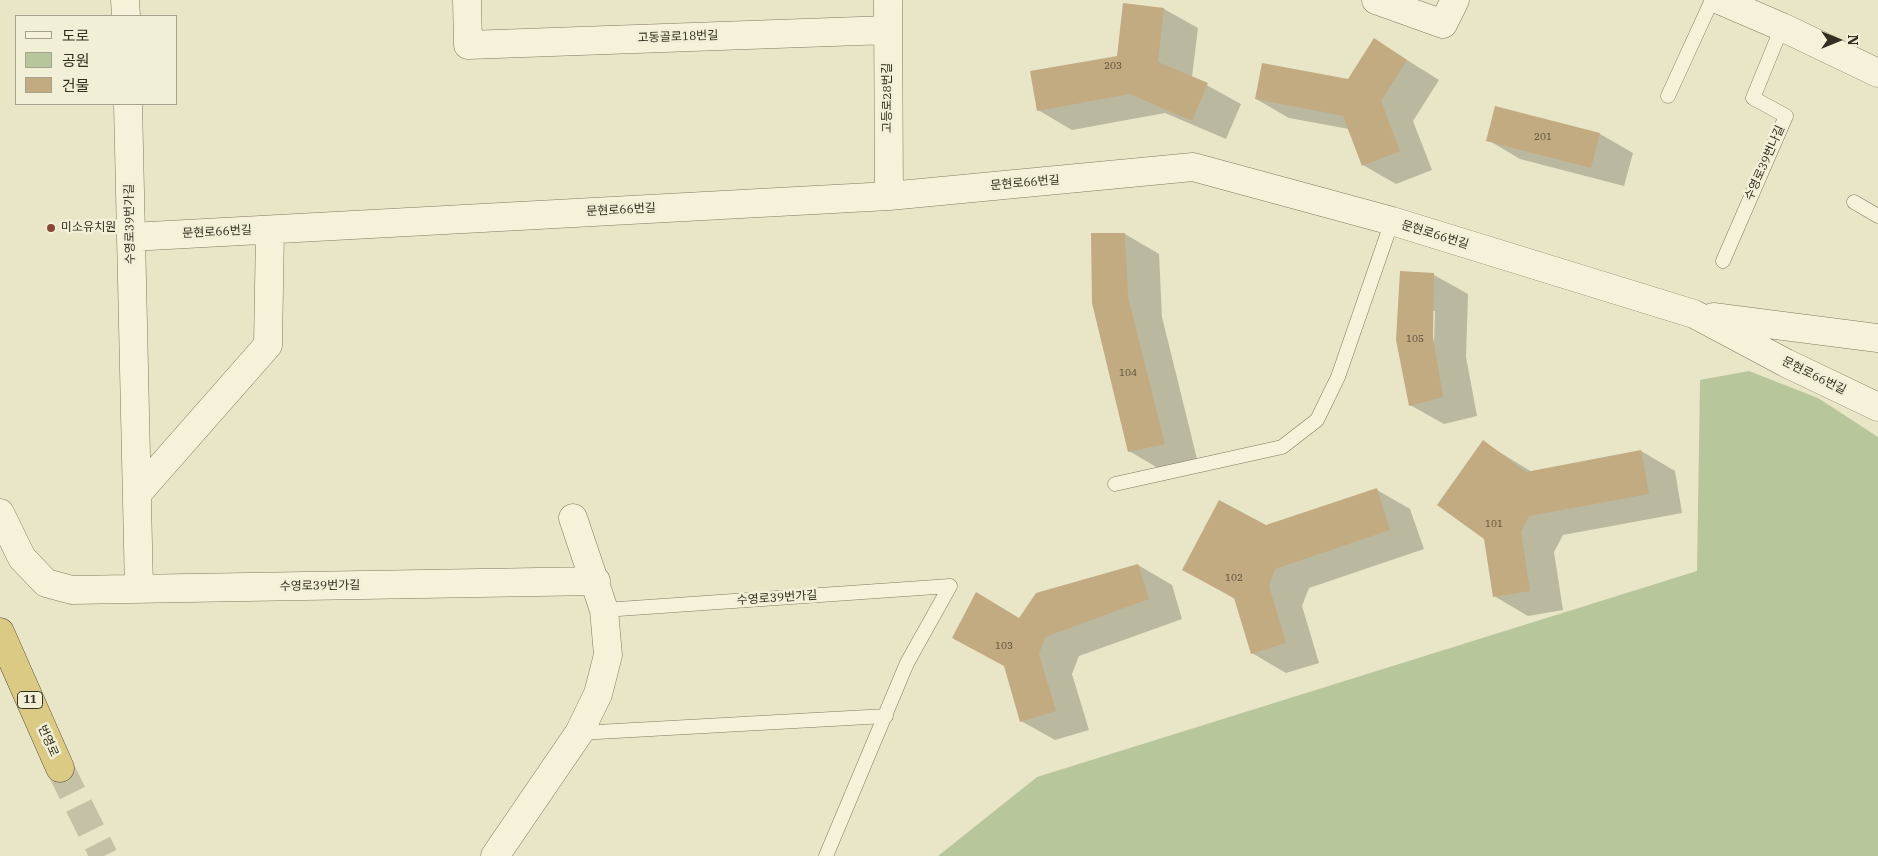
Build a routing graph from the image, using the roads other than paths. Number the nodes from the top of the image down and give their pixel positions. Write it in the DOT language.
graph roads {
  1 [pos="125,0"];
  2 [pos="467,0"];
  3 [pos="888,0"];
  4 [pos="1376,0"];
  5 [pos="1455,0"];
  6 [pos="1712,0"];
  7 [pos="1719,0"];
  8 [pos="126,15"];
  9 [pos="1782,27"];
  10 [pos="888,30"];
  11 [pos="1878,73"];
  12 [pos="1668,96"];
  13 [pos="128,105"];
  14 [pos="889,196"];
  15 [pos="1854,202"];
  16 [pos="1878,216"];
  17 [pos="1392,221"];
  18 [pos="270,230"];
  19 [pos="130,237"];
  20 [pos="1723,260"];
  21 [pos="1694,314"];
  22 [pos="1878,338"];
  23 [pos="1878,406"];
  24 [pos="1115,484"];
  25 [pos="137,494"];
  26 [pos="0,513"];
  27 [pos="573,518"];
  28 [pos="596,581"];
  29 [pos="138,589"];
  30 [pos="604,610"];
  31 [pos="0,632"];
  32 [pos="886,716"];
  33 [pos="579,733"];
  34 [pos="60,768"];
  35 [pos="495,856"];
  36 [pos="826,856"];
  1 -- 8 [label="street"];
  2 -- 10 [label="street, 고동골로18번길"];
  3 -- 10 [label="street, 고등로28번길"];
  4 -- 5 [label="street"];
  6 -- 12 [label="lane"];
  7 -- 9 [label="street"];
  9 -- 11 [label="street"];
  9 -- 20 [label="lane, 수영로39번나길"];
  10 -- 14 [label="street, 고등로28번길"];
  13 -- 19 [label="street, 수영로39번가길"];
  14 -- 17 [label="street, 문현로66번길"];
  14 -- 18 [label="street, 문현로66번길"];
  15 -- 16 [label="lane"];
  17 -- 21 [label="street, 문현로66번길"];
  17 -- 24 [label="lane"];
  18 -- 19 [label="street, 문현로66번길"];
  18 -- 25 [label="street"];
  19 -- 25 [label="street, 수영로39번가길"];
  21 -- 22 [label="street"];
  21 -- 23 [label="street, 문현로66번길"];
  25 -- 29 [label="street, 수영로39번가길"];
  26 -- 29 [label="street"];
  27 -- 28 [label="street"];
  28 -- 29 [label="street, 수영로39번가길"];
  28 -- 30 [label="street"];
  30 -- 32 [label="lane, 수영로39번가길"];
  30 -- 33 [label="street"];
  31 -- 34 [label="highway, 번영로 / 11"];
  32 -- 33 [label="lane"];
  32 -- 36 [label="lane"];
  33 -- 35 [label="street"];
}
